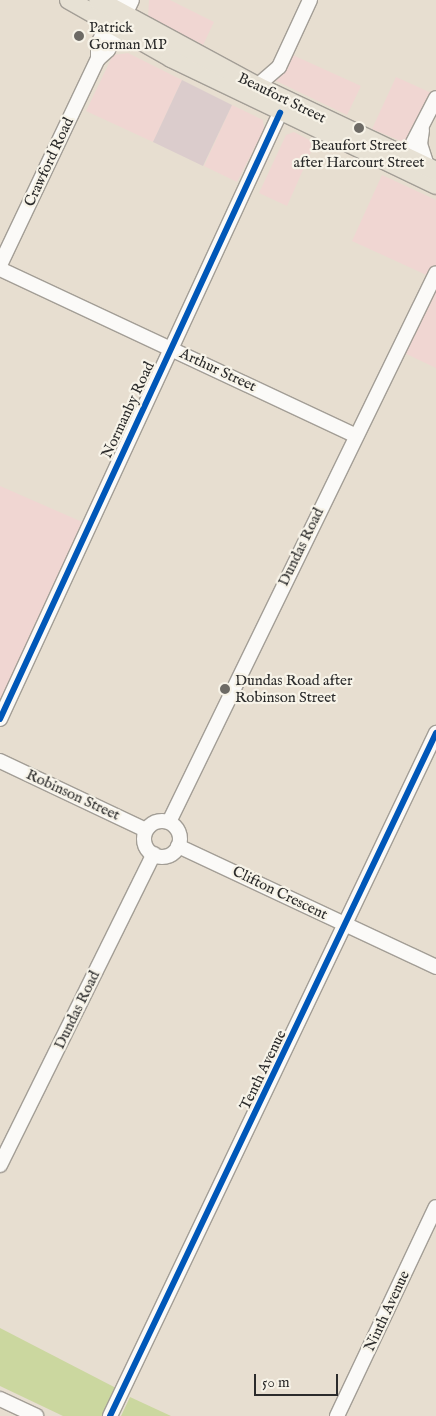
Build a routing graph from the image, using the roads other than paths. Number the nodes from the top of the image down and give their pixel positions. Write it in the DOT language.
graph roads {
  1 [pos="69,0"];
  2 [pos="98,0"];
  3 [pos="132,0"];
  4 [pos="310,0"];
  5 [pos="117,15"];
  6 [pos="279,67"];
  7 [pos="258,86"];
  8 [pos="436,98"];
  9 [pos="280,105"];
  10 [pos="423,127"];
  11 [pos="403,162"];
  12 [pos="431,168"];
  13 [pos="436,185"];
  14 [pos="0,267"];
  15 [pos="436,273"];
  16 [pos="171,348"];
  17 [pos="354,435"];
  18 [pos="0,719"];
  19 [pos="436,733"];
  20 [pos="0,761"];
  21 [pos="169,822"];
  22 [pos="146,830"];
  23 [pos="178,846"];
  24 [pos="154,854"];
  25 [pos="346,925"];
  26 [pos="436,967"];
  27 [pos="0,1166"];
  28 [pos="436,1207"];
  29 [pos="0,1399"];
  30 [pos="36,1416"];
  31 [pos="110,1416"];
  32 [pos="337,1416"];
  1 -- 5 [label="main road, Beaufort Street"];
  2 -- 5 [label="main road, Beaufort Street"];
  3 -- 5 [label="street, Crawford Road"];
  4 -- 6 [label="street"];
  5 -- 7 [label="main road, Beaufort Street"];
  5 -- 9 [label="main road, Beaufort Street"];
  5 -- 14 [label="street, Crawford Road"];
  6 -- 7 [label="street"];
  6 -- 9 [label="street"];
  7 -- 9 [label="main road, Beaufort Street"];
  8 -- 10 [label="street"];
  9 -- 11 [label="main road, Beaufort Street"];
  9 -- 16 [label="street, Normanby Road"];
  10 -- 11 [label="street"];
  10 -- 12 [label="street"];
  11 -- 12 [label="main road, Beaufort Street"];
  11 -- 13 [label="main road, Beaufort Street"];
  14 -- 16 [label="street, Arthur Street"];
  15 -- 17 [label="street, Dundas Road"];
  16 -- 17 [label="street, Arthur Street"];
  16 -- 18 [label="street, Normanby Road"];
  17 -- 21 [label="street, Dundas Road"];
  19 -- 25 [label="street, Tenth Avenue"];
  20 -- 22 [label="street, Robinson Street"];
  21 -- 22 [label="street"];
  21 -- 23 [label="street"];
  22 -- 24 [label="street"];
  23 -- 24 [label="street"];
  23 -- 25 [label="street, Clifton Crescent"];
  24 -- 27 [label="street, Dundas Road"];
  25 -- 26 [label="street, Clifton Crescent"];
  25 -- 31 [label="street, Tenth Avenue"];
  28 -- 32 [label="street, Ninth Avenue"];
  29 -- 30 [label="street"];
}
